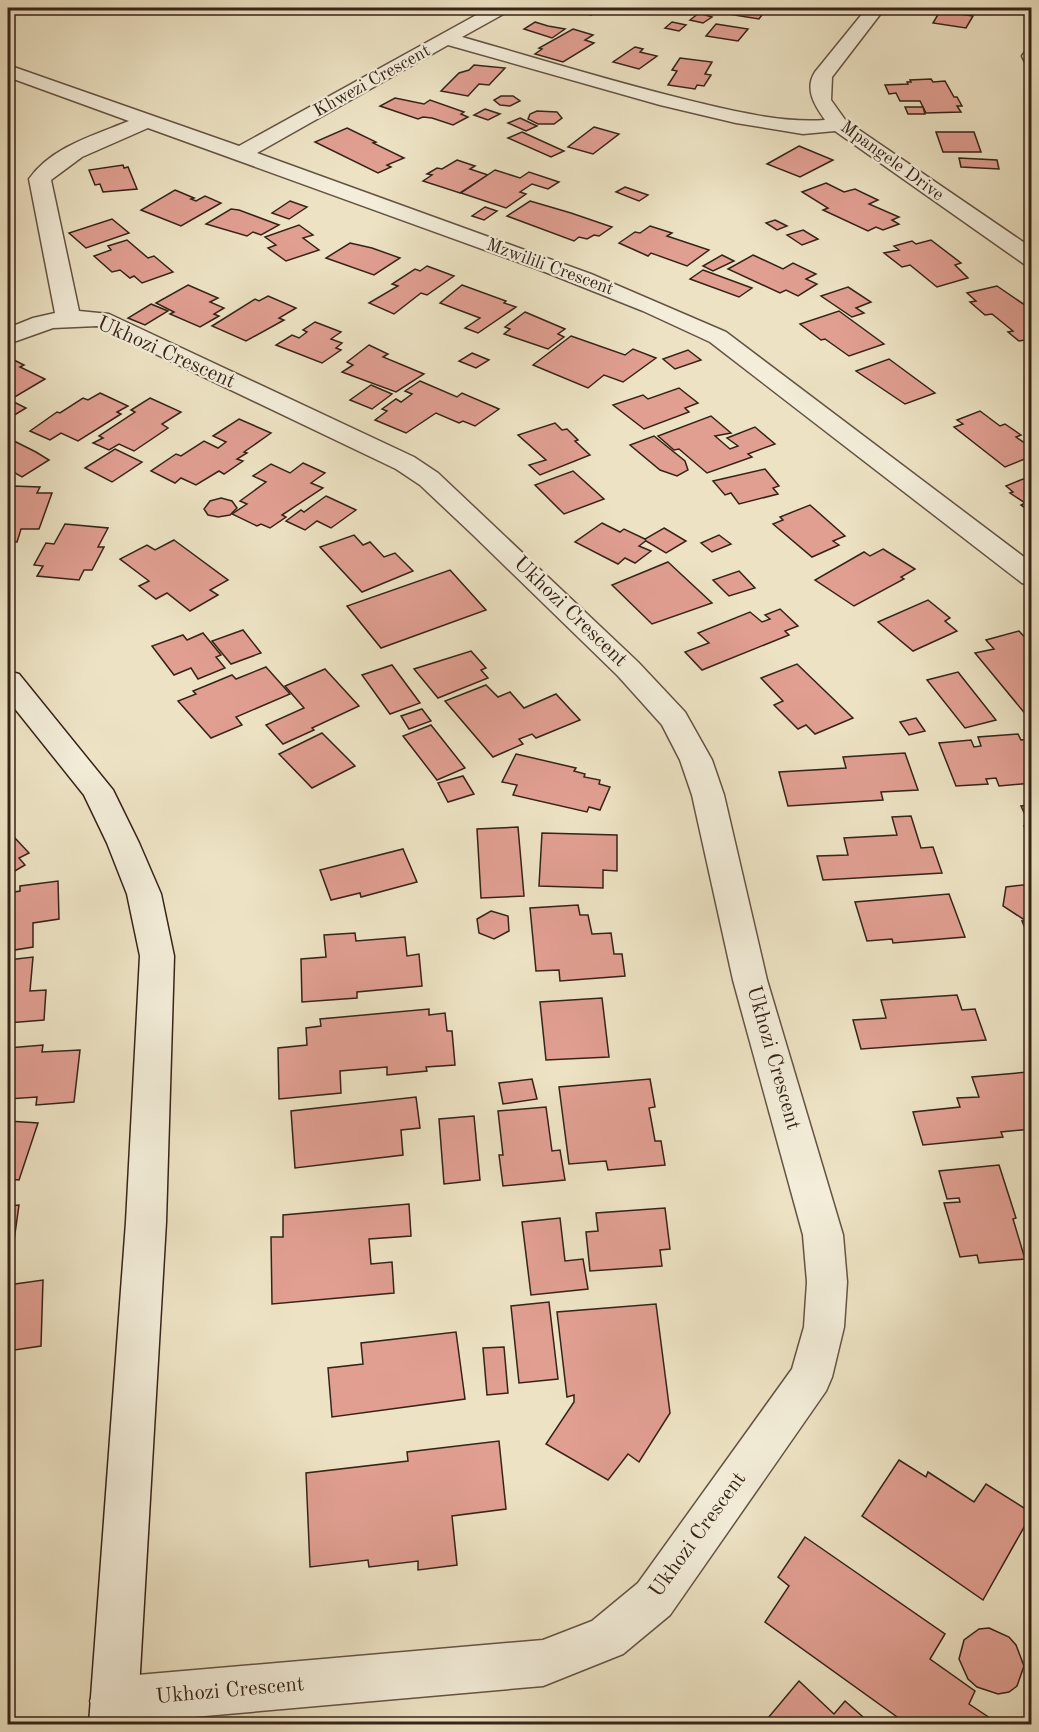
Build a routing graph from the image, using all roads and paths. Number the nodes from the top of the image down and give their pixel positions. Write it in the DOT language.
graph roads {
  1 [pos="501,8"];
  2 [pos="876,8"];
  3 [pos="447,39"];
  4 [pos="8,71"];
  5 [pos="146,121"];
  6 [pos="839,125"];
  7 [pos="242,153"];
  8 [pos="1032,259"];
  9 [pos="68,317"];
  10 [pos="8,337"];
  11 [pos="1032,577"];
  12 [pos="8,681"];
  13 [pos="113,1713"];
  1 -- 3 [label="street, Khwezi Crescent"];
  2 -- 6 [label="street, Mpangele Drive"];
  3 -- 6 [label="street"];
  3 -- 7 [label="street, Khwezi Crescent"];
  4 -- 5 [label="street, Mzwilili Crescent"];
  5 -- 7 [label="street, Mzwilili Crescent"];
  5 -- 9 [label="street"];
  6 -- 8 [label="street, Mpangele Drive"];
  7 -- 11 [label="street, Mzwilili Crescent"];
  9 -- 10 [label="street, Ukhozi Crescent"];
  9 -- 13 [label="street, Ukhozi Crescent"];
  12 -- 13 [label="street"];
}
